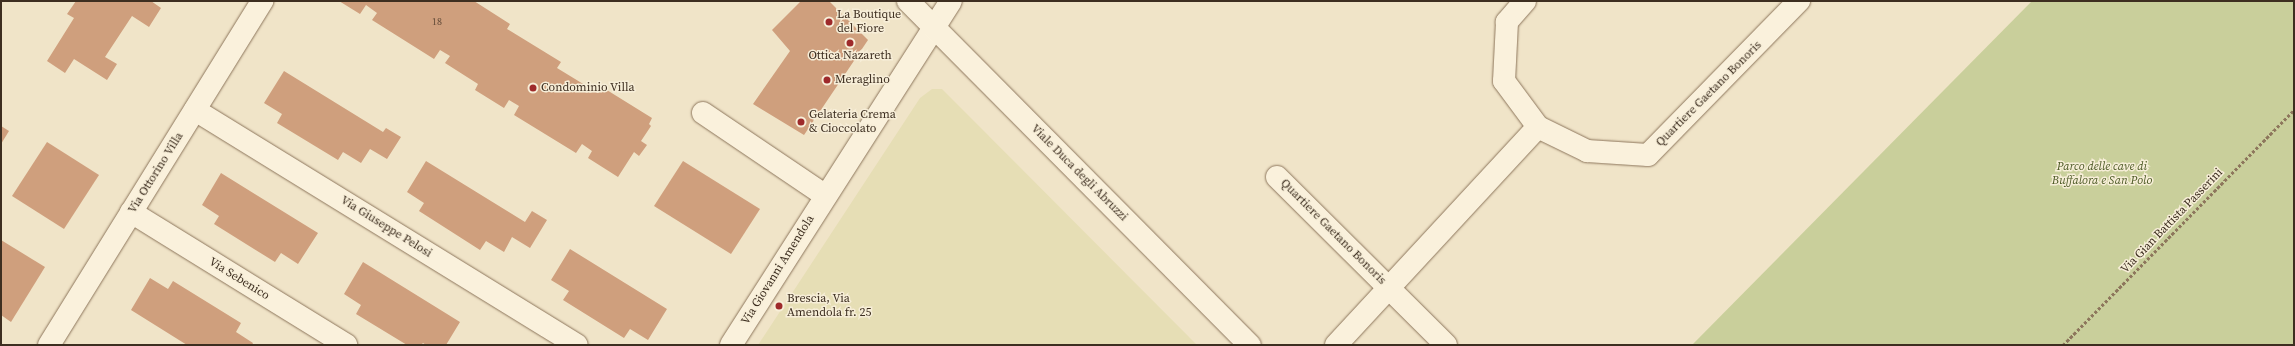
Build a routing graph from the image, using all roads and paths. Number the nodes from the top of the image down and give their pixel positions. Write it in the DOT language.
graph roads {
  1 [pos="262,1"];
  2 [pos="908,1"];
  3 [pos="952,1"];
  4 [pos="1525,1"];
  5 [pos="1799,1"];
  6 [pos="934,26"];
  7 [pos="195,110"];
  8 [pos="2294,110"];
  9 [pos="703,113"];
  10 [pos="1538,127"];
  11 [pos="1277,177"];
  12 [pos="826,196"];
  13 [pos="131,212"];
  14 [pos="1389,288"];
  15 [pos="49,345"];
  16 [pos="346,345"];
  17 [pos="576,345"];
  18 [pos="731,345"];
  19 [pos="1250,345"];
  20 [pos="1336,345"];
  21 [pos="1446,345"];
  22 [pos="2063,345"];
  1 -- 7 [label="street, Via Ottorino Villa"];
  2 -- 6 [label="street, Viale Duca degli Abruzzi"];
  3 -- 6 [label="street, Via Giovanni Amendola"];
  4 -- 10 [label="street, Quartiere Gaetano Bonoris"];
  5 -- 10 [label="street, Quartiere Gaetano Bonoris"];
  6 -- 12 [label="street, Via Giovanni Amendola"];
  6 -- 19 [label="street, Viale Duca degli Abruzzi"];
  7 -- 13 [label="street, Via Ottorino Villa"];
  7 -- 17 [label="street, Via Giuseppe Pelosi"];
  8 -- 22 [label="path, Via Gian Battista Passerini"];
  9 -- 12 [label="street"];
  10 -- 14 [label="street, Quartiere Gaetano Bonoris"];
  11 -- 14 [label="street, Quartiere Gaetano Bonoris"];
  12 -- 18 [label="street, Via Giovanni Amendola"];
  13 -- 15 [label="street, Via Ottorino Villa"];
  13 -- 16 [label="street, Via Sebenico"];
  14 -- 20 [label="street, Quartiere Gaetano Bonoris"];
  14 -- 21 [label="street, Quartiere Gaetano Bonoris"];
}
